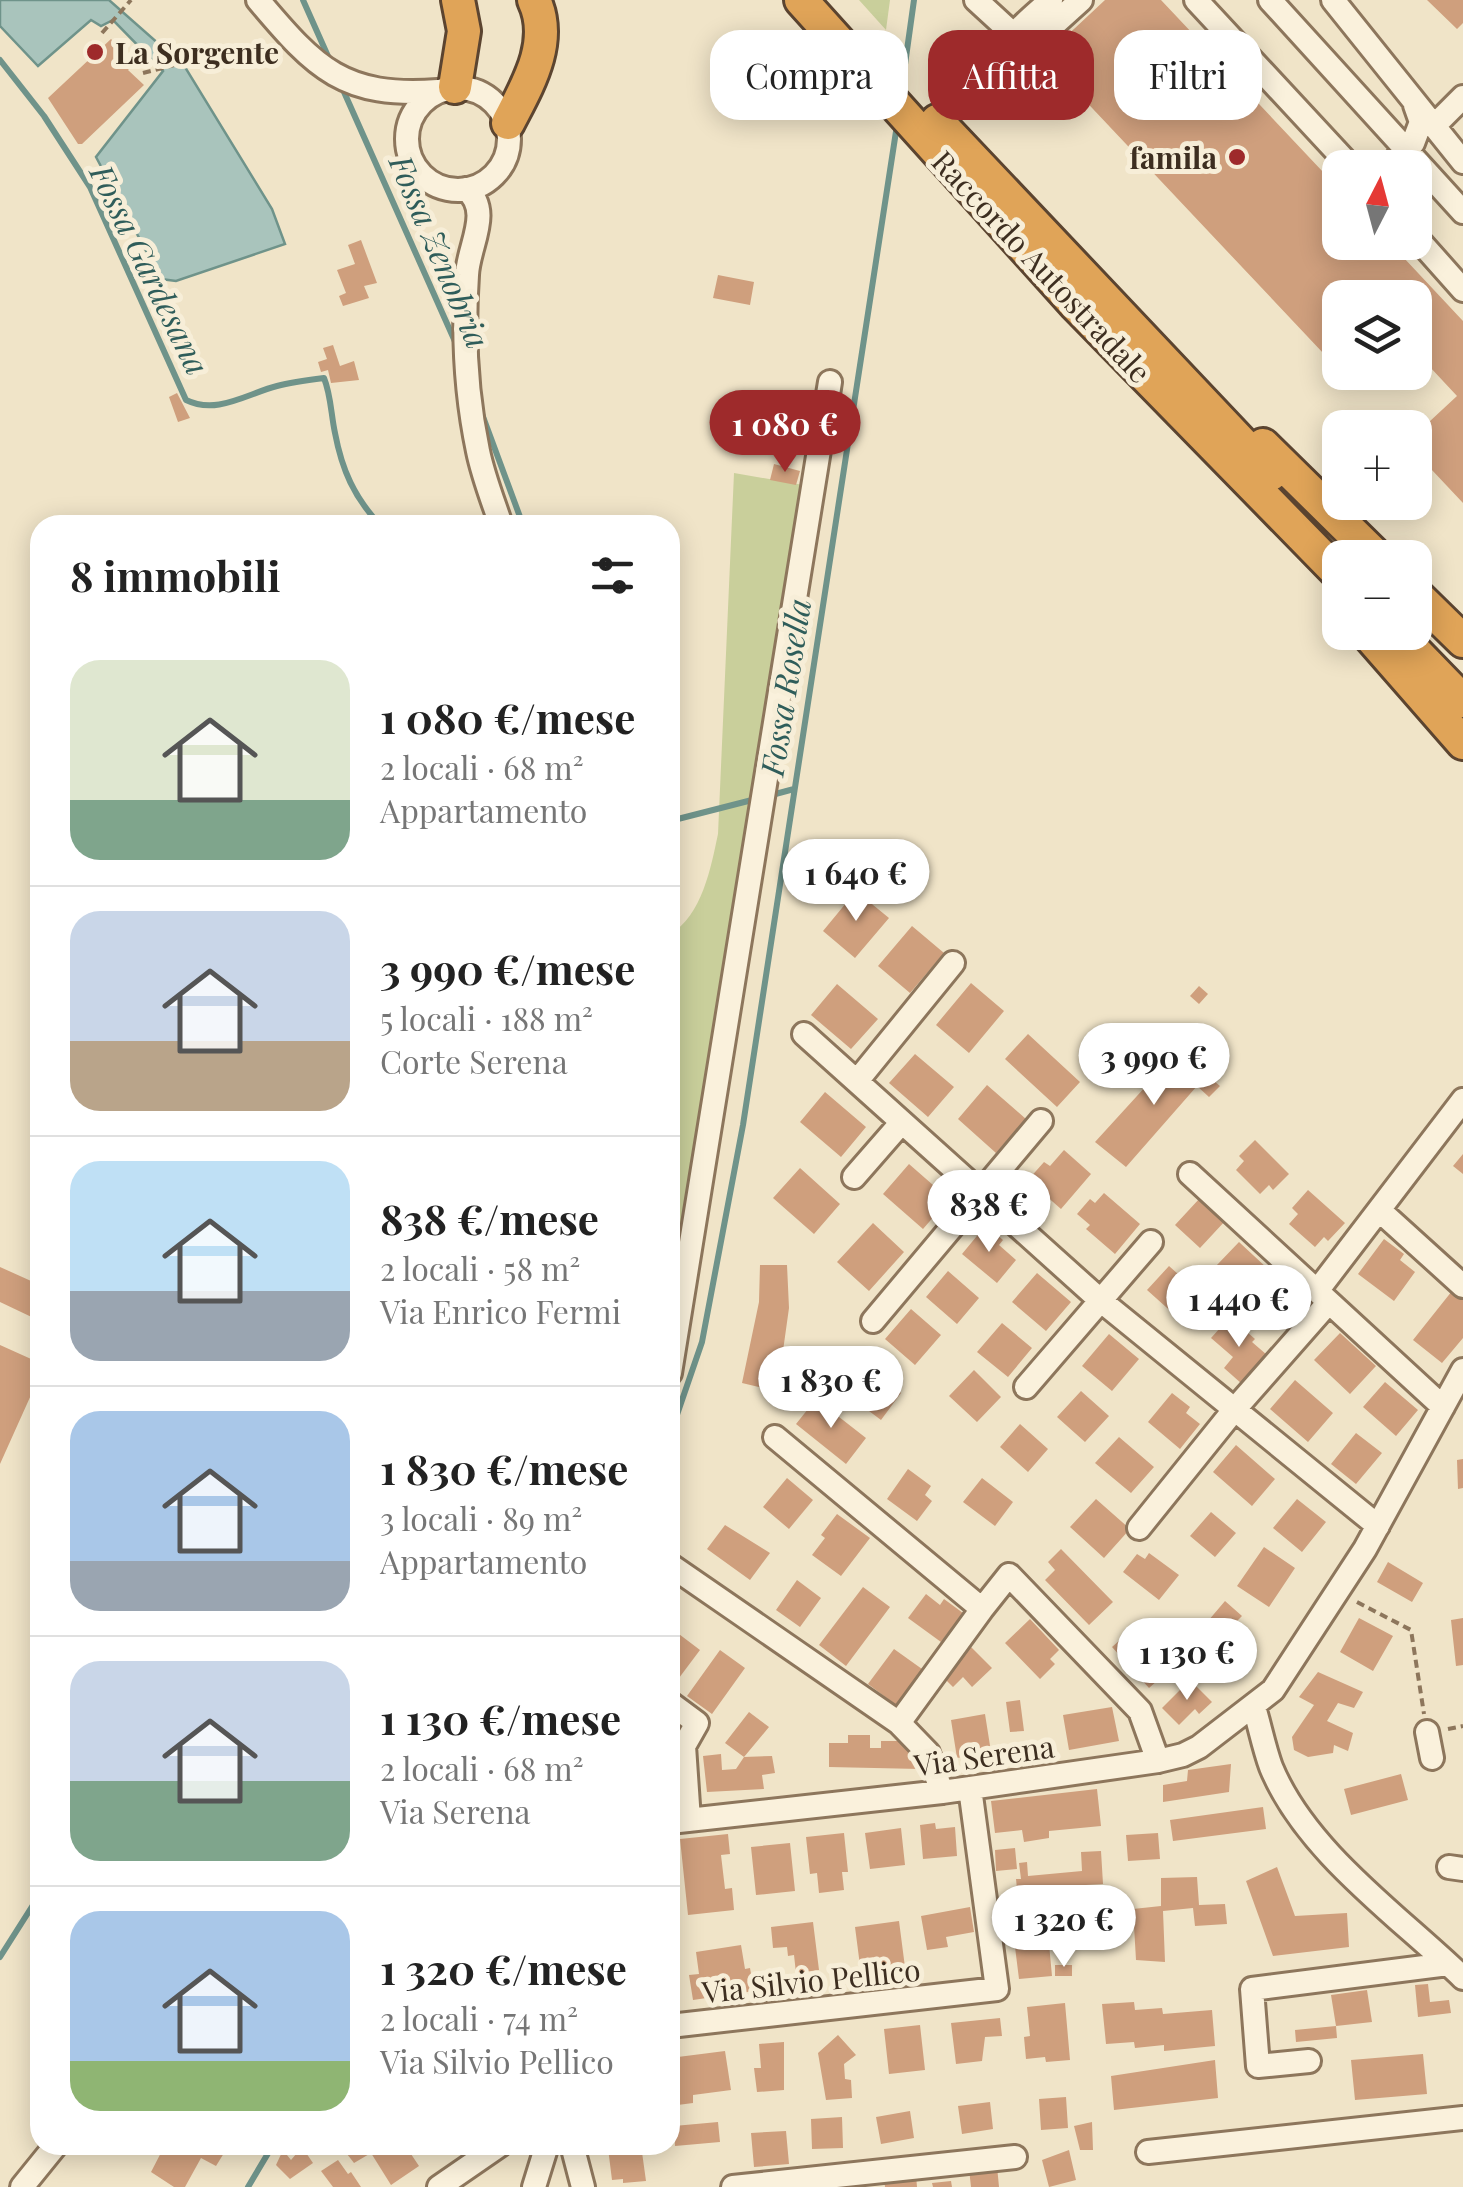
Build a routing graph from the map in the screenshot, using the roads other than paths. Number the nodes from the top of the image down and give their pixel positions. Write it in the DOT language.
graph roads {
  1 [pos="258,0"];
  2 [pos="458,0"];
  3 [pos="534,0"];
  4 [pos="782,0"];
  5 [pos="801,0"];
  6 [pos="827,0"];
  7 [pos="976,0"];
  8 [pos="1051,0"];
  9 [pos="1081,0"];
  10 [pos="1196,0"];
  11 [pos="1270,0"];
  12 [pos="1334,0"];
  13 [pos="819,30"];
  14 [pos="827,30"];
  15 [pos="850,30"];
  16 [pos="1002,30"];
  17 [pos="1028,30"];
  18 [pos="1039,30"];
  19 [pos="335,76"];
  20 [pos="447,89"];
  21 [pos="1463,97"];
  22 [pos="1414,102"];
  23 [pos="908,105"];
  24 [pos="409,126"];
  25 [pos="1434,126"];
  26 [pos="508,127"];
  27 [pos="1410,146"];
  28 [pos="1335,150"];
  29 [pos="1406,150"];
  30 [pos="1459,157"];
  31 [pos="466,189"];
  32 [pos="1463,212"];
  33 [pos="1432,255"];
  34 [pos="468,259"];
  35 [pos="1463,290"];
  36 [pos="830,382"];
  37 [pos="1172,386"];
  38 [pos="498,515"];
  39 [pos="1331,540"];
  40 [pos="1360,540"];
  41 [pos="1322,556"];
  42 [pos="1322,575"];
  43 [pos="1432,611"];
  44 [pos="1463,642"];
  45 [pos="1432,645"];
  46 [pos="1382,650"];
  47 [pos="1392,650"];
  48 [pos="1413,650"];
  49 [pos="1463,678"];
  50 [pos="1463,701"];
  51 [pos="1463,725"];
  52 [pos="1463,743"];
  53 [pos="953,963"];
  54 [pos="804,1034"];
  55 [pos="857,1081"];
  56 [pos="1463,1100"];
  57 [pos="1041,1120"];
  58 [pos="902,1122"];
  59 [pos="1190,1174"];
  60 [pos="854,1177"];
  61 [pos="980,1192"];
  62 [pos="1380,1210"];
  63 [pos="1151,1242"];
  64 [pos="1463,1286"];
  65 [pos="1323,1296"];
  66 [pos="1100,1300"];
  67 [pos="680,1312"];
  68 [pos="874,1321"];
  69 [pos="1463,1370"];
  70 [pos="1026,1387"];
  71 [pos="1443,1407"];
  72 [pos="1234,1410"];
  73 [pos="775,1436"];
  74 [pos="1378,1526"];
  75 [pos="1139,1528"];
  76 [pos="680,1572"];
  77 [pos="982,1609"];
  78 [pos="1254,1707"];
  79 [pos="680,1710"];
  80 [pos="899,1723"];
  81 [pos="1427,1732"];
  82 [pos="1432,1758"];
  83 [pos="1158,1761"];
  84 [pos="970,1788"];
  85 [pos="942,1792"];
  86 [pos="680,1806"];
  87 [pos="680,1821"];
  88 [pos="1456,1971"];
  89 [pos="680,2025"];
  90 [pos="1309,2061"];
  91 [pos="1463,2118"];
  92 [pos="1148,2152"];
  93 [pos="48,2155"];
  94 [pos="485,2155"];
  95 [pos="544,2155"];
  96 [pos="575,2155"];
  97 [pos="1016,2157"];
  98 [pos="22,2187"];
  99 [pos="439,2187"];
  100 [pos="534,2187"];
  101 [pos="583,2187"];
  102 [pos="733,2187"];
  1 -- 19 [label="street"];
  2 -- 20 [label="highway"];
  3 -- 26 [label="highway"];
  4 -- 13 [label="highway"];
  5 -- 14 [label="highway, Raccordo Autostradale"];
  6 -- 15 [label="highway, Raccordo Autostradale"];
  7 -- 16 [label="street"];
  8 -- 17 [label="street"];
  9 -- 18 [label="street"];
  10 -- 28 [label="street"];
  11 -- 27 [label="street"];
  12 -- 22 [label="street"];
  19 -- 20 [label="street"];
  19 -- 24 [label="street"];
  20 -- 24 [label="street"];
  20 -- 26 [label="street"];
  21 -- 25 [label="street"];
  22 -- 25 [label="street"];
  22 -- 27 [label="street"];
  23 -- 37 [label="highway, Raccordo Autostradale"];
  24 -- 31 [label="street"];
  25 -- 30 [label="street"];
  26 -- 31 [label="street"];
  26 -- 34 [label="street"];
  27 -- 29 [label="street"];
  27 -- 30 [label="street"];
  27 -- 32 [label="street"];
  31 -- 34 [label="street"];
  33 -- 35 [label="street"];
  34 -- 38 [label="street"];
  36 -- 67 [label="street"];
  37 -- 39 [label="highway"];
  37 -- 40 [label="highway"];
  37 -- 41 [label="highway"];
  37 -- 42 [label="highway"];
  43 -- 44 [label="highway"];
  45 -- 49 [label="highway"];
  46 -- 52 [label="highway"];
  47 -- 51 [label="highway"];
  48 -- 50 [label="highway"];
  53 -- 55 [label="street"];
  54 -- 55 [label="street"];
  55 -- 58 [label="street"];
  56 -- 62 [label="street"];
  57 -- 61 [label="street"];
  58 -- 60 [label="street"];
  58 -- 61 [label="street"];
  59 -- 65 [label="street"];
  61 -- 66 [label="street"];
  61 -- 68 [label="street"];
  62 -- 64 [label="street"];
  62 -- 65 [label="street"];
  63 -- 66 [label="street"];
  65 -- 71 [label="street"];
  65 -- 72 [label="street"];
  66 -- 70 [label="street"];
  66 -- 72 [label="street"];
  69 -- 71 [label="street, Via Serena"];
  71 -- 74 [label="street, Via Serena"];
  72 -- 74 [label="street"];
  72 -- 75 [label="street"];
  73 -- 77 [label="street"];
  74 -- 78 [label="street, Via Serena"];
  76 -- 80 [label="street"];
  77 -- 80 [label="street"];
  77 -- 83 [label="street"];
  78 -- 83 [label="street, Via Serena"];
  78 -- 88 [label="street"];
  79 -- 86 [label="street"];
  80 -- 85 [label="street"];
  81 -- 82 [label="street"];
  83 -- 84 [label="street, Via Serena"];
  84 -- 85 [label="street, Via Serena"];
  84 -- 89 [label="street, Via Silvio Pellico"];
  85 -- 87 [label="street, Via Serena"];
  88 -- 90 [label="street"];
  91 -- 92 [label="street"];
  93 -- 98 [label="street"];
  94 -- 99 [label="street"];
  95 -- 100 [label="street"];
  96 -- 101 [label="street"];
  97 -- 102 [label="street"];
}
